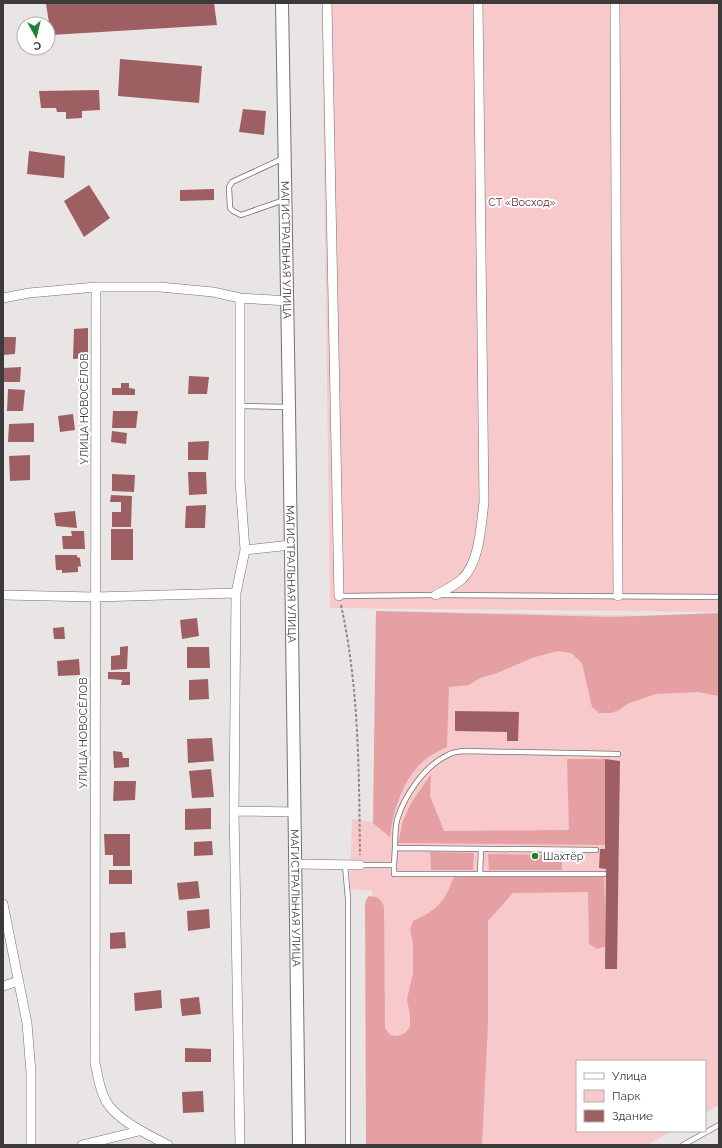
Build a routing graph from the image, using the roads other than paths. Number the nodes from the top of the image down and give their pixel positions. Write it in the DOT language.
graph roads {
  1 [pos="282,3"];
  2 [pos="328,3"];
  3 [pos="478,3"];
  4 [pos="615,3"];
  5 [pos="285,157"];
  6 [pos="286,200"];
  7 [pos="96,288"];
  8 [pos="3,298"];
  9 [pos="240,298"];
  10 [pos="288,301"];
  11 [pos="240,406"];
  12 [pos="289,407"];
  13 [pos="291,545"];
  14 [pos="245,550"];
  15 [pos="236,593"];
  16 [pos="3,595"];
  17 [pos="436,595"];
  18 [pos="339,596"];
  19 [pos="618,596"];
  20 [pos="95,597"];
  21 [pos="719,597"];
  22 [pos="618,754"];
  23 [pos="234,811"];
  24 [pos="295,812"];
  25 [pos="395,848"];
  26 [pos="481,849"];
  27 [pos="596,850"];
  28 [pos="295,864"];
  29 [pos="345,865"];
  30 [pos="360,865"];
  31 [pos="394,865"];
  32 [pos="480,874"];
  33 [pos="604,874"];
  34 [pos="3,904"];
  35 [pos="19,981"];
  36 [pos="3,986"];
  37 [pos="719,1125"];
  38 [pos="140,1131"];
  39 [pos="31,1145"];
  40 [pos="82,1145"];
  41 [pos="168,1145"];
  42 [pos="240,1145"];
  43 [pos="299,1145"];
  44 [pos="348,1145"];
  45 [pos="683,1145"];
  1 -- 5 [label="main road, МАГИСТРАЛЬНАЯ УЛИЦА"];
  2 -- 18 [label="street"];
  3 -- 17 [label="street"];
  4 -- 19 [label="street"];
  5 -- 6 [label="main road, МАГИСТРАЛЬНАЯ УЛИЦА"];
  5 -- 6 [label="lane"];
  6 -- 10 [label="main road, МАГИСТРАЛЬНАЯ УЛИЦА"];
  7 -- 8 [label="street"];
  7 -- 9 [label="street"];
  7 -- 20 [label="street, УЛИЦА НОВОСЁЛОВ"];
  9 -- 10 [label="street"];
  9 -- 11 [label="street"];
  10 -- 12 [label="main road, МАГИСТРАЛЬНАЯ УЛИЦА"];
  11 -- 12 [label="lane"];
  11 -- 14 [label="street"];
  12 -- 13 [label="main road, МАГИСТРАЛЬНАЯ УЛИЦА"];
  13 -- 14 [label="street"];
  13 -- 24 [label="main road, МАГИСТРАЛЬНАЯ УЛИЦА"];
  14 -- 15 [label="street"];
  15 -- 20 [label="street"];
  15 -- 23 [label="street"];
  16 -- 20 [label="street"];
  17 -- 18 [label="lane"];
  17 -- 19 [label="lane"];
  19 -- 21 [label="lane"];
  20 -- 38 [label="street, УЛИЦА НОВОСЁЛОВ"];
  22 -- 25 [label="lane"];
  23 -- 24 [label="street"];
  23 -- 42 [label="street"];
  24 -- 28 [label="main road, МАГИСТРАЛЬНАЯ УЛИЦА"];
  25 -- 26 [label="lane"];
  25 -- 31 [label="lane"];
  26 -- 27 [label="lane"];
  26 -- 32 [label="lane"];
  28 -- 29 [label="street"];
  28 -- 43 [label="main road, МАГИСТРАЛЬНАЯ УЛИЦА"];
  29 -- 30 [label="street"];
  29 -- 44 [label="lane"];
  30 -- 31 [label="lane"];
  31 -- 32 [label="lane"];
  32 -- 33 [label="lane"];
  34 -- 35 [label="street"];
  35 -- 36 [label="street"];
  35 -- 39 [label="street"];
  37 -- 45 [label="lane"];
  38 -- 40 [label="street"];
  38 -- 41 [label="street, УЛИЦА НОВОСЁЛОВ"];
}
